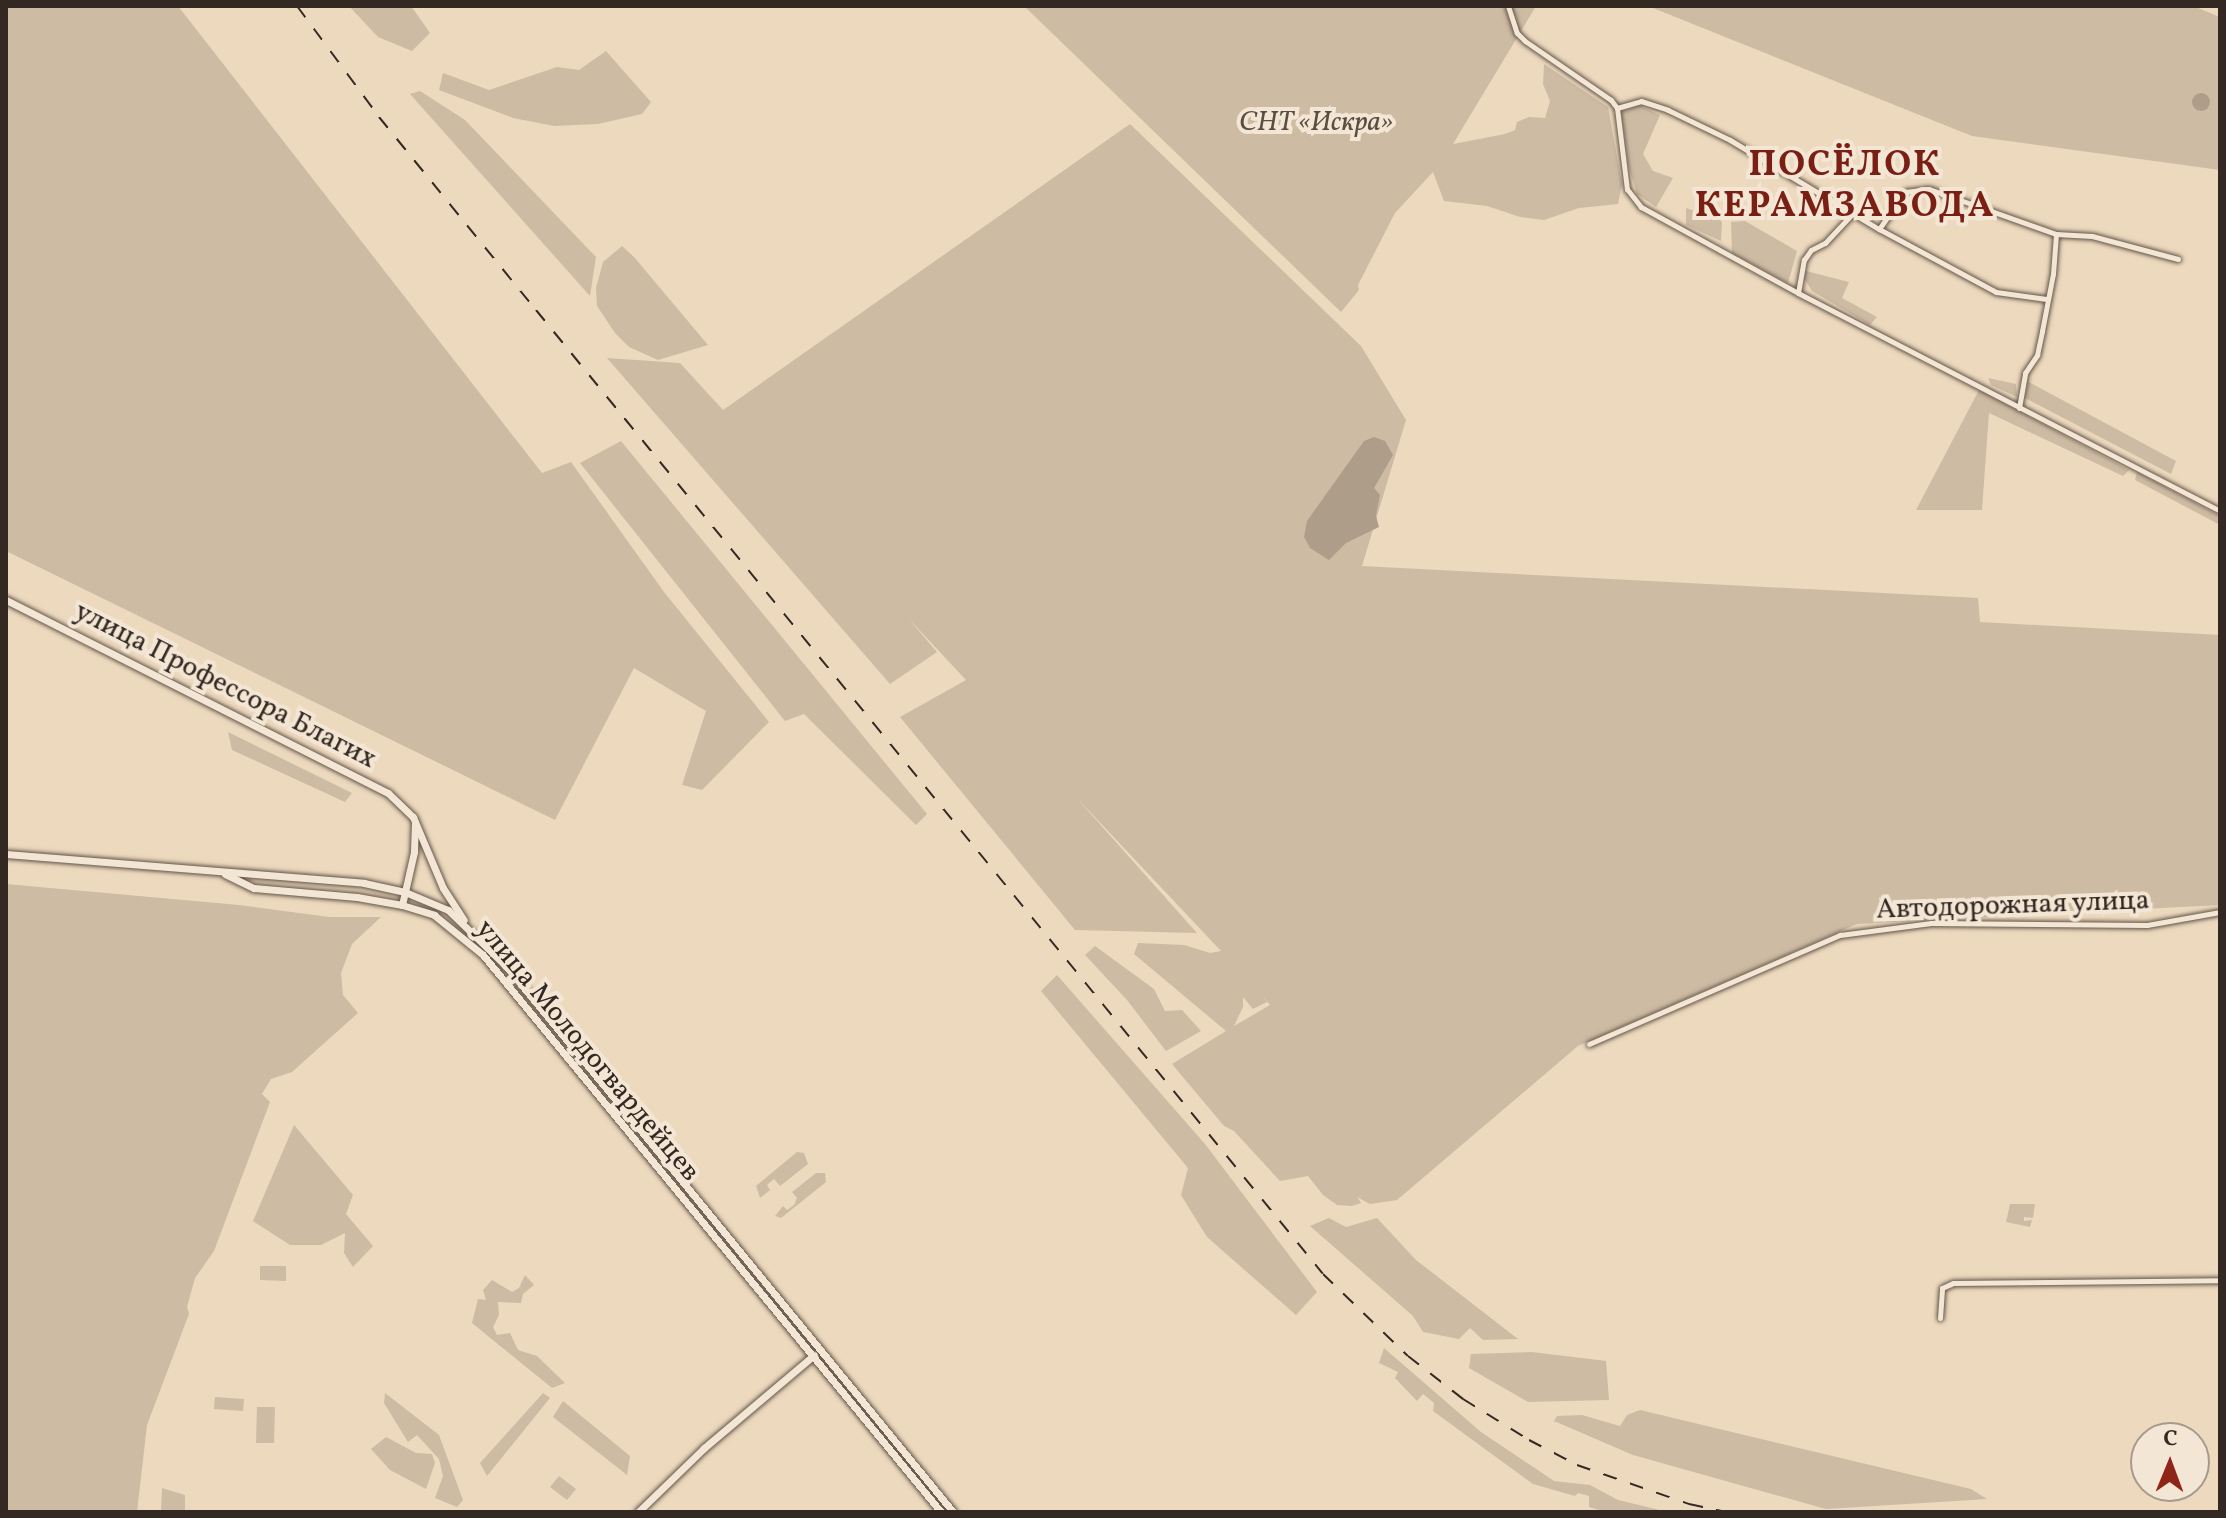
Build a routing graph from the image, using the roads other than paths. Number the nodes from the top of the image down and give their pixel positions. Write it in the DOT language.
graph roads {
  1 [pos="1508,6"];
  2 [pos="1617,108"];
  3 [pos="1854,212"];
  4 [pos="1879,229"];
  5 [pos="2056,234"];
  6 [pos="2178,259"];
  7 [pos="1798,293"];
  8 [pos="2047,299"];
  9 [pos="2019,408"];
  10 [pos="2220,511"];
  11 [pos="6,600"];
  12 [pos="415,822"];
  13 [pos="6,854"];
  14 [pos="219,871"];
  15 [pos="405,892"];
  16 [pos="402,905"];
  17 [pos="2220,912"];
  18 [pos="470,929"];
  19 [pos="1589,1044"];
  20 [pos="640,1137"];
  21 [pos="2220,1280"];
  22 [pos="1940,1318"];
  23 [pos="817,1353"];
  24 [pos="946,1503"];
  25 [pos="939,1511"];
  26 [pos="638,1512"];
  27 [pos="953,1512"];
  1 -- 2 [label="street"];
  2 -- 3 [label="street"];
  2 -- 7 [label="street"];
  3 -- 4 [label="street"];
  3 -- 7 [label="street"];
  4 -- 5 [label="street"];
  4 -- 8 [label="street"];
  5 -- 6 [label="street"];
  5 -- 8 [label="street"];
  7 -- 9 [label="street"];
  8 -- 9 [label="street"];
  9 -- 10 [label="street"];
  11 -- 12 [label="main road, улица Профессора Благих"];
  12 -- 15 [label="main road"];
  12 -- 18 [label="main road, улица Профессора Благих"];
  13 -- 14 [label="main road"];
  14 -- 15 [label="main road, улица Молодогвардейцев"];
  14 -- 16 [label="main road, улица Молодогвардейцев"];
  15 -- 16 [label="main road"];
  15 -- 18 [label="main road, улица Молодогвардейцев"];
  16 -- 20 [label="main road, улица Молодогвардейцев"];
  17 -- 19 [label="street, Автодорожная улица"];
  18 -- 20 [label="main road, улица Молодогвардейцев"];
  20 -- 23 [label="main road, улица Молодогвардейцев"];
  21 -- 22 [label="street"];
  23 -- 24 [label="main road, улица Молодогвардейцев"];
  23 -- 25 [label="main road, улица Молодогвардейцев"];
  23 -- 26 [label="main road"];
  24 -- 25 [label="main road"];
  24 -- 27 [label="main road, улица Молодогвардейцев"];
}
